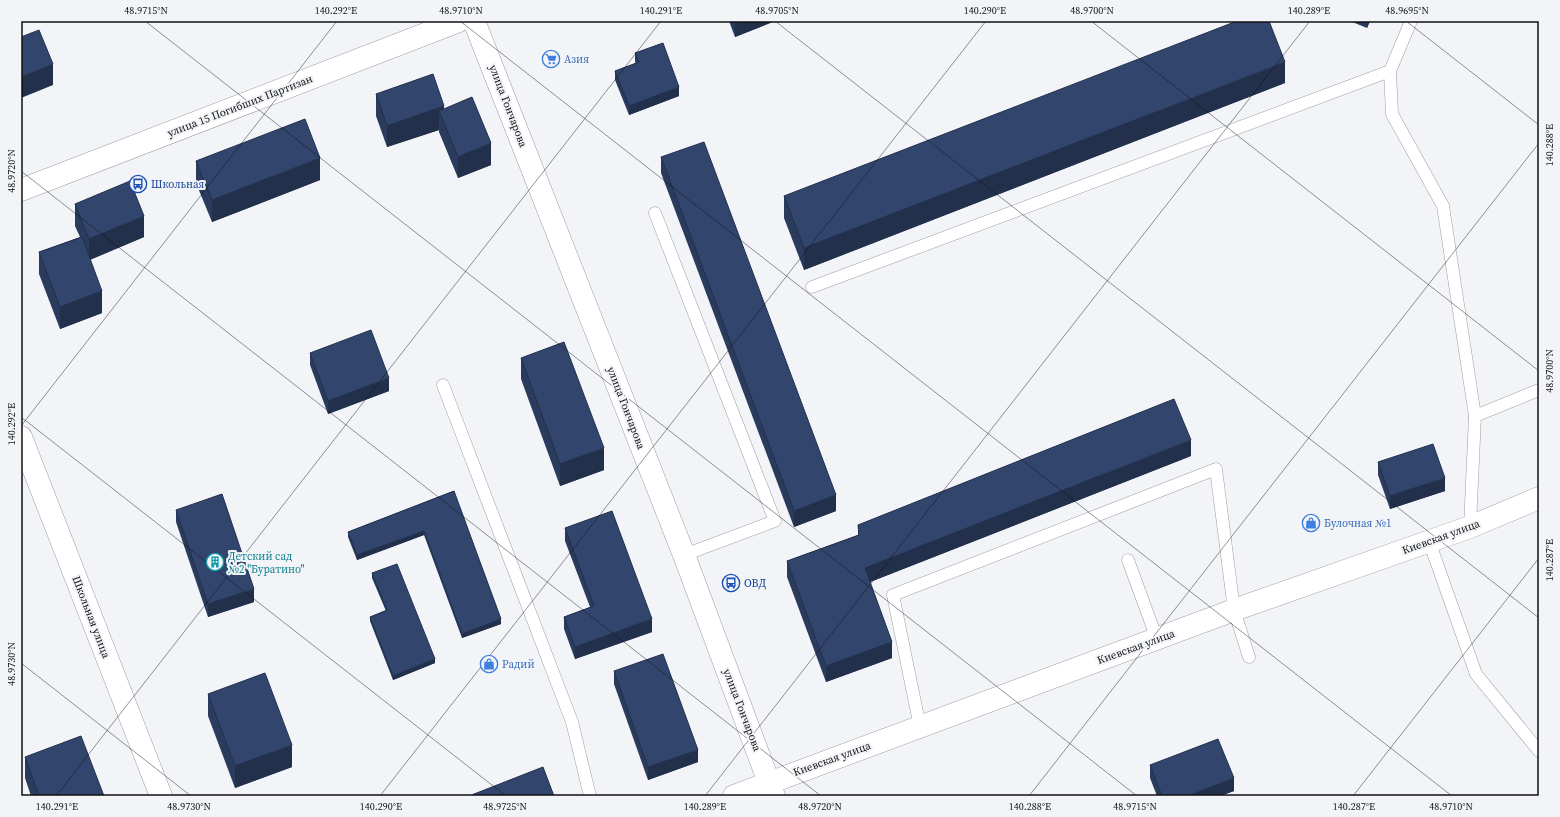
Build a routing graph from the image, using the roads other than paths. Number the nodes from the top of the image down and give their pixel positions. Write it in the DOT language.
graph roads {
  1 [pos="459,21"];
  2 [pos="474,21"];
  3 [pos="1411,21"];
  4 [pos="1390,71"];
  5 [pos="21,190"];
  6 [pos="655,213"];
  7 [pos="812,287"];
  8 [pos="443,385"];
  9 [pos="1539,390"];
  10 [pos="1475,416"];
  11 [pos="21,437"];
  12 [pos="1539,498"];
  13 [pos="1470,527"];
  14 [pos="1429,541"];
  15 [pos="684,555"];
  16 [pos="1128,560"];
  17 [pos="1234,610"];
  18 [pos="1156,639"];
  19 [pos="1249,657"];
  20 [pos="920,727"];
  21 [pos="1539,751"];
  22 [pos="772,789"];
  23 [pos="161,796"];
  24 [pos="590,796"];
  25 [pos="734,796"];
  1 -- 5 [label="street, улица 15 Погибших Партизан"];
  2 -- 15 [label="street, улица Гончарова"];
  3 -- 4 [label="lane"];
  4 -- 7 [label="lane"];
  4 -- 10 [label="lane"];
  6 -- 15 [label="lane"];
  8 -- 24 [label="lane"];
  9 -- 10 [label="lane"];
  10 -- 13 [label="lane"];
  11 -- 23 [label="street, Школьная улица"];
  12 -- 13 [label="street, Киевская улица"];
  13 -- 14 [label="street, Киевская улица"];
  14 -- 17 [label="street, Киевская улица"];
  14 -- 21 [label="lane"];
  15 -- 22 [label="street, улица Гончарова"];
  16 -- 18 [label="lane"];
  17 -- 18 [label="street, Киевская улица"];
  17 -- 19 [label="lane"];
  17 -- 20 [label="lane"];
  18 -- 20 [label="street, Киевская улица"];
  20 -- 22 [label="street, Киевская улица"];
  22 -- 25 [label="street, Киевская улица"];
}
